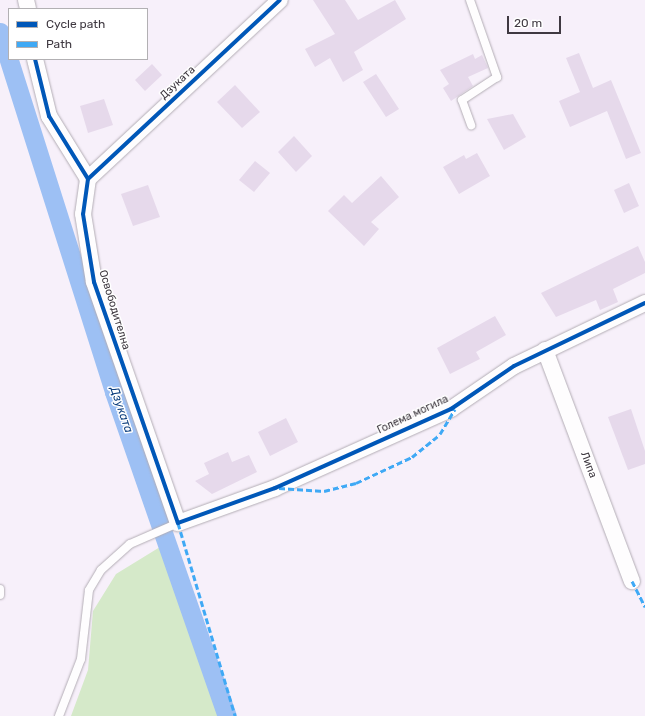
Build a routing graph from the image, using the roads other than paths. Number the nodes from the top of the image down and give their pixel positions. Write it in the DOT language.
graph roads {
  1 [pos="280,0"];
  2 [pos="470,0"];
  3 [pos="35,60"];
  4 [pos="471,125"];
  5 [pos="88,179"];
  6 [pos="645,303"];
  7 [pos="545,350"];
  8 [pos="173,525"];
  9 [pos="632,581"];
  10 [pos="0,589"];
  11 [pos="0,595"];
  12 [pos="59,716"];
  1 -- 5 [label="street, Дзуката"];
  2 -- 4 [label="lane"];
  3 -- 5 [label="street"];
  5 -- 8 [label="street, Освободителна"];
  6 -- 7 [label="street, Голема могила"];
  7 -- 8 [label="street, Голема могила"];
  7 -- 9 [label="street, Липа"];
  8 -- 12 [label="lane"];
  10 -- 11 [label="lane"];
}
